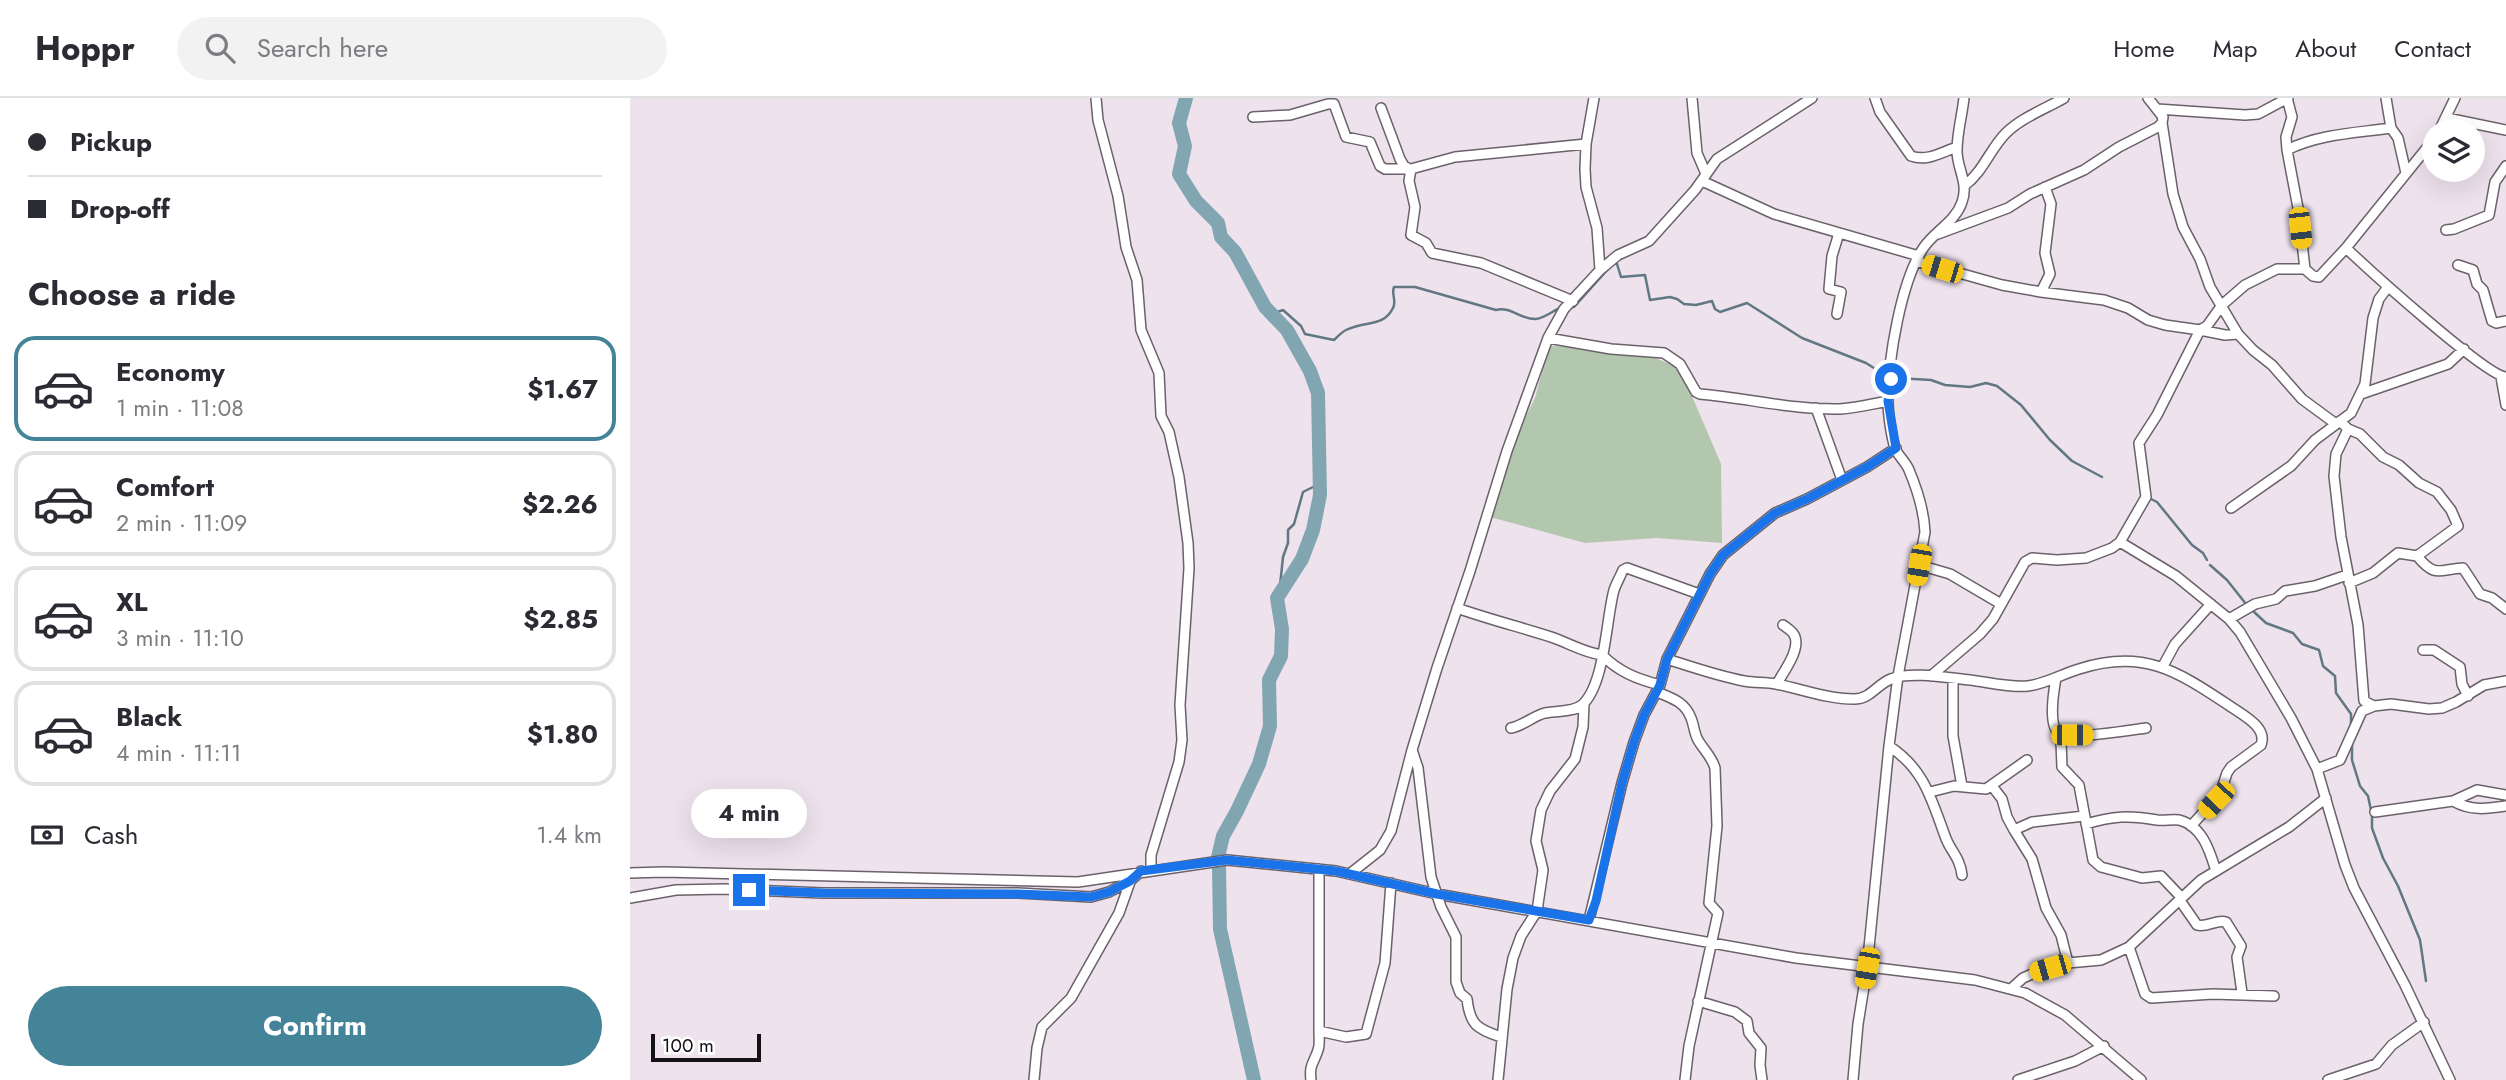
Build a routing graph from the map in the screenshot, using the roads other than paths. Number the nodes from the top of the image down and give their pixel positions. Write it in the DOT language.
graph roads {
  1 [pos="1096,98"];
  2 [pos="1594,98"];
  3 [pos="1692,98"];
  4 [pos="1812,98"];
  5 [pos="1875,98"];
  6 [pos="1964,98"];
  7 [pos="2064,98"];
  8 [pos="2148,98"];
  9 [pos="2288,98"];
  10 [pos="2386,98"];
  11 [pos="2455,98"];
  12 [pos="1335,102"];
  13 [pos="2276,102"];
  14 [pos="1381,108"];
  15 [pos="2157,108"];
  16 [pos="1253,117"];
  17 [pos="2447,118"];
  18 [pos="2162,123"];
  19 [pos="2391,128"];
  20 [pos="2506,130"];
  21 [pos="1586,144"];
  22 [pos="1957,147"];
  23 [pos="2287,150"];
  24 [pos="2422,154"];
  25 [pos="2506,166"];
  26 [pos="1411,169"];
  27 [pos="2406,173"];
  28 [pos="1704,177"];
  29 [pos="1965,185"];
  30 [pos="2045,187"];
  31 [pos="2446,229"];
  32 [pos="1839,233"];
  33 [pos="1933,236"];
  34 [pos="2346,248"];
  35 [pos="1917,258"];
  36 [pos="2458,265"];
  37 [pos="2305,268"];
  38 [pos="1600,270"];
  39 [pos="2388,287"];
  40 [pos="2041,292"];
  41 [pos="1573,301"];
  42 [pos="2222,305"];
  43 [pos="1837,314"];
  44 [pos="2506,321"];
  45 [pos="2200,330"];
  46 [pos="2238,334"];
  47 [pos="1548,338"];
  48 [pos="2464,349"];
  49 [pos="2503,377"];
  50 [pos="2361,394"];
  51 [pos="1888,401"];
  52 [pos="2506,405"];
  53 [pos="1816,408"];
  54 [pos="2338,423"];
  55 [pos="2348,429"];
  56 [pos="1896,448"];
  57 [pos="1842,480"];
  58 [pos="2231,508"];
  59 [pos="2120,542"];
  60 [pos="2417,556"];
  61 [pos="1919,565"];
  62 [pos="2348,579"];
  63 [pos="1699,594"];
  64 [pos="2001,604"];
  65 [pos="2211,604"];
  66 [pos="1457,608"];
  67 [pos="2506,609"];
  68 [pos="2229,619"];
  69 [pos="1783,625"];
  70 [pos="2423,650"];
  71 [pos="1602,655"];
  72 [pos="1667,659"];
  73 [pos="2163,666"];
  74 [pos="1898,676"];
  75 [pos="1931,676"];
  76 [pos="2056,678"];
  77 [pos="1952,679"];
  78 [pos="2506,681"];
  79 [pos="1777,684"];
  80 [pos="1658,689"];
  81 [pos="2468,696"];
  82 [pos="1584,704"];
  83 [pos="2374,706"];
  84 [pos="1511,728"];
  85 [pos="2146,728"];
  86 [pos="2057,732"];
  87 [pos="1889,746"];
  88 [pos="1412,750"];
  89 [pos="2027,760"];
  90 [pos="2317,769"];
  91 [pos="1962,786"];
  92 [pos="1993,786"];
  93 [pos="1930,792"];
  94 [pos="2506,795"];
  95 [pos="2326,798"];
  96 [pos="2453,801"];
  97 [pos="2506,806"];
  98 [pos="2375,813"];
  99 [pos="2085,820"];
  100 [pos="2191,826"];
  101 [pos="2014,830"];
  102 [pos="1319,869"];
  103 [pos="1146,871"];
  104 [pos="2216,871"];
  105 [pos="630,873"];
  106 [pos="1351,873"];
  107 [pos="1962,875"];
  108 [pos="1130,881"];
  109 [pos="1391,883"];
  110 [pos="1437,894"];
  111 [pos="630,898"];
  112 [pos="2180,898"];
  113 [pos="1537,911"];
  114 [pos="1589,920"];
  115 [pos="1712,943"];
  116 [pos="2129,947"];
  117 [pos="2068,963"];
  118 [pos="1867,968"];
  119 [pos="2012,988"];
  120 [pos="2242,993"];
  121 [pos="2274,996"];
  122 [pos="1698,1001"];
  123 [pos="2424,1022"];
  124 [pos="1319,1031"];
  125 [pos="1501,1037"];
  126 [pos="2104,1046"];
  127 [pos="1034,1080"];
  128 [pos="1311,1080"];
  129 [pos="1498,1080"];
  130 [pos="1685,1080"];
  131 [pos="1762,1080"];
  132 [pos="1853,1080"];
  133 [pos="2018,1080"];
  134 [pos="2141,1080"];
  135 [pos="2328,1080"];
  136 [pos="2450,1080"];
  1 -- 103 [label="street"];
  2 -- 21 [label="street"];
  3 -- 28 [label="street"];
  4 -- 28 [label="street"];
  5 -- 22 [label="street"];
  6 -- 22 [label="street"];
  7 -- 29 [label="street"];
  8 -- 15 [label="street"];
  9 -- 13 [label="street"];
  9 -- 23 [label="street"];
  10 -- 19 [label="street"];
  11 -- 17 [label="street"];
  12 -- 16 [label="street"];
  12 -- 26 [label="street"];
  13 -- 15 [label="street"];
  14 -- 26 [label="street"];
  15 -- 18 [label="street"];
  17 -- 20 [label="street"];
  18 -- 30 [label="street"];
  18 -- 42 [label="street"];
  19 -- 23 [label="street"];
  19 -- 27 [label="street"];
  21 -- 26 [label="street"];
  21 -- 38 [label="street"];
  22 -- 29 [label="street"];
  23 -- 37 [label="street"];
  24 -- 27 [label="street"];
  25 -- 31 [label="street"];
  26 -- 41 [label="street"];
  27 -- 34 [label="street"];
  28 -- 32 [label="street"];
  28 -- 38 [label="street"];
  29 -- 33 [label="street"];
  30 -- 33 [label="street"];
  30 -- 40 [label="street"];
  32 -- 35 [label="street"];
  32 -- 43 [label="street"];
  33 -- 35 [label="street"];
  34 -- 37 [label="street"];
  34 -- 39 [label="street"];
  35 -- 40 [label="street"];
  35 -- 51 [label="street"];
  36 -- 44 [label="street"];
  37 -- 42 [label="street"];
  38 -- 41 [label="street"];
  39 -- 48 [label="street"];
  39 -- 50 [label="street"];
  40 -- 45 [label="street"];
  41 -- 47 [label="street"];
  42 -- 45 [label="street"];
  42 -- 46 [label="street"];
  45 -- 46 [label="street"];
  45 -- 59 [label="street"];
  46 -- 54 [label="street"];
  47 -- 53 [label="street"];
  47 -- 66 [label="street"];
  48 -- 49 [label="street"];
  48 -- 50 [label="street"];
  49 -- 52 [label="street"];
  50 -- 54 [label="street"];
  51 -- 53 [label="street"];
  51 -- 56 [label="street"];
  53 -- 57 [label="street"];
  54 -- 55 [label="street"];
  54 -- 58 [label="street"];
  55 -- 60 [label="street"];
  55 -- 62 [label="street"];
  56 -- 57 [label="street"];
  56 -- 61 [label="street"];
  57 -- 63 [label="street"];
  59 -- 64 [label="street"];
  59 -- 65 [label="street"];
  60 -- 62 [label="street"];
  60 -- 67 [label="street"];
  61 -- 64 [label="street"];
  61 -- 74 [label="street"];
  62 -- 68 [label="street"];
  62 -- 83 [label="street"];
  63 -- 71 [label="street"];
  63 -- 72 [label="street"];
  64 -- 75 [label="street"];
  65 -- 68 [label="street"];
  65 -- 73 [label="street"];
  66 -- 71 [label="street"];
  66 -- 88 [label="street"];
  68 -- 90 [label="street"];
  69 -- 79 [label="street"];
  70 -- 81 [label="street"];
  71 -- 80 [label="street"];
  71 -- 82 [label="street"];
  72 -- 79 [label="street"];
  72 -- 80 [label="street"];
  73 -- 76 [label="street"];
  73 -- 100 [label="street"];
  74 -- 75 [label="street"];
  74 -- 79 [label="street"];
  74 -- 87 [label="street"];
  75 -- 77 [label="street"];
  76 -- 77 [label="street"];
  76 -- 86 [label="street"];
  77 -- 91 [label="street"];
  78 -- 81 [label="street"];
  80 -- 114 [label="street"];
  80 -- 115 [label="street"];
  81 -- 83 [label="street"];
  82 -- 84 [label="street"];
  82 -- 113 [label="street"];
  83 -- 90 [label="street"];
  85 -- 86 [label="street"];
  86 -- 99 [label="street"];
  87 -- 93 [label="street"];
  87 -- 118 [label="street"];
  88 -- 106 [label="street"];
  88 -- 110 [label="street"];
  89 -- 92 [label="street"];
  90 -- 95 [label="street"];
  91 -- 92 [label="street"];
  91 -- 93 [label="street"];
  92 -- 101 [label="street"];
  93 -- 107 [label="street"];
  94 -- 96 [label="street"];
  95 -- 104 [label="street"];
  95 -- 123 [label="street"];
  96 -- 97 [label="street"];
  96 -- 98 [label="street"];
  99 -- 100 [label="street"];
  99 -- 101 [label="street"];
  99 -- 112 [label="street"];
  100 -- 104 [label="street"];
  101 -- 117 [label="street"];
  102 -- 103 [label="street"];
  102 -- 106 [label="street"];
  102 -- 124 [label="street"];
  103 -- 105 [label="street"];
  103 -- 108 [label="street"];
  104 -- 112 [label="street"];
  106 -- 109 [label="street"];
  108 -- 111 [label="street"];
  108 -- 127 [label="street"];
  109 -- 110 [label="street"];
  109 -- 124 [label="street"];
  110 -- 113 [label="street"];
  110 -- 125 [label="street"];
  112 -- 116 [label="street"];
  112 -- 120 [label="street"];
  113 -- 114 [label="street"];
  113 -- 125 [label="street"];
  114 -- 115 [label="street"];
  115 -- 118 [label="street"];
  115 -- 122 [label="street"];
  116 -- 117 [label="street"];
  116 -- 120 [label="street"];
  117 -- 119 [label="street"];
  118 -- 119 [label="street"];
  118 -- 132 [label="street"];
  119 -- 126 [label="street"];
  120 -- 121 [label="street"];
  122 -- 130 [label="street"];
  122 -- 131 [label="street"];
  123 -- 135 [label="street"];
  123 -- 136 [label="street"];
  124 -- 128 [label="street"];
  125 -- 129 [label="street"];
  126 -- 133 [label="street"];
  126 -- 134 [label="street"];
}
